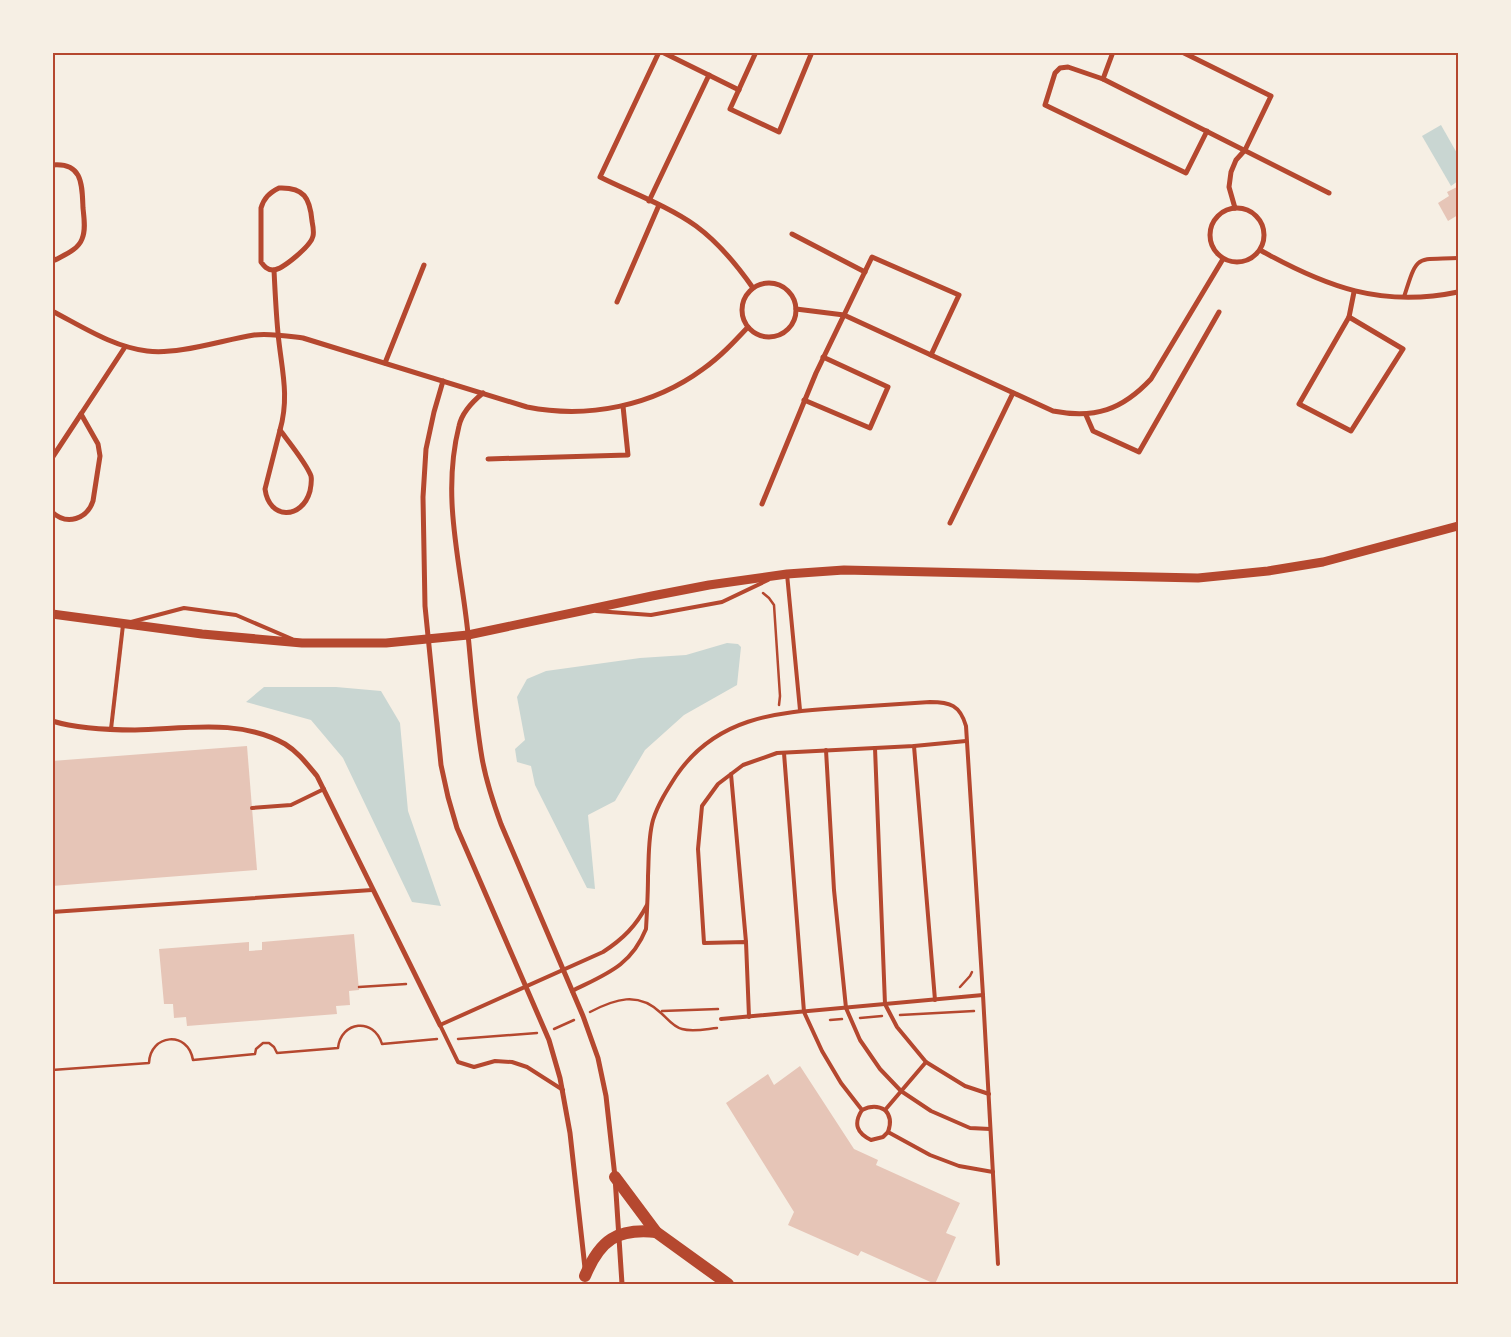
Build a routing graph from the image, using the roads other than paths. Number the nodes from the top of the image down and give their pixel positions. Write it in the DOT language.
graph roads {
  1 [pos="661,52"];
  2 [pos="756,52"];
  3 [pos="812,52"];
  4 [pos="1114,52"];
  5 [pos="1182,52"];
  6 [pos="710,75"];
  7 [pos="1102,79"];
  8 [pos="738,90"];
  9 [pos="1207,131"];
  10 [pos="1245,150"];
  11 [pos="52,165"];
  12 [pos="1330,193"];
  13 [pos="649,201"];
  14 [pos="659,205"];
  15 [pos="1235,208"];
  16 [pos="792,234"];
  17 [pos="1260,250"];
  18 [pos="1458,258"];
  19 [pos="1223,259"];
  20 [pos="53,260"];
  21 [pos="424,264"];
  22 [pos="274,270"];
  23 [pos="865,272"];
  24 [pos="753,288"];
  25 [pos="1354,292"];
  26 [pos="1458,292"];
  27 [pos="1404,297"];
  28 [pos="1458,299"];
  29 [pos="617,302"];
  30 [pos="796,309"];
  31 [pos="52,311"];
  32 [pos="1219,312"];
  33 [pos="844,315"];
  34 [pos="1349,317"];
  35 [pos="748,327"];
  36 [pos="278,334"];
  37 [pos="125,347"];
  38 [pos="931,355"];
  39 [pos="824,357"];
  40 [pos="385,363"];
  41 [pos="443,381"];
  42 [pos="483,393"];
  43 [pos="1013,393"];
  44 [pos="804,400"];
  45 [pos="623,406"];
  46 [pos="81,414"];
  47 [pos="1086,415"];
  48 [pos="280,430"];
  49 [pos="52,458"];
  50 [pos="488,459"];
  51 [pos="762,504"];
  52 [pos="52,512"];
  53 [pos="950,524"];
  54 [pos="1458,526"];
  55 [pos="787,574"];
  56 [pos="776,576"];
  57 [pos="584,610"];
  58 [pos="52,614"];
  59 [pos="123,624"];
  60 [pos="468,635"];
  61 [pos="430,639"];
  62 [pos="302,643"];
  63 [pos="800,710"];
  64 [pos="52,721"];
  65 [pos="112,729"];
  66 [pos="966,741"];
  67 [pos="914,746"];
  68 [pos="875,748"];
  69 [pos="826,750"];
  70 [pos="784,753"];
  71 [pos="731,774"];
  72 [pos="324,789"];
  73 [pos="252,808"];
  74 [pos="372,890"];
  75 [pos="648,902"];
  76 [pos="52,912"];
  77 [pos="746,942"];
  78 [pos="563,971"];
  79 [pos="526,988"];
  80 [pos="572,991"];
  81 [pos="983,995"];
  82 [pos="935,1000"];
  83 [pos="885,1004"];
  84 [pos="846,1008"];
  85 [pos="804,1012"];
  86 [pos="749,1017"];
  87 [pos="721,1019"];
  88 [pos="440,1025"];
  89 [pos="926,1062"];
  90 [pos="563,1090"];
  91 [pos="901,1091"];
  92 [pos="988,1094"];
  93 [pos="862,1110"];
  94 [pos="885,1110"];
  95 [pos="990,1129"];
  96 [pos="888,1132"];
  97 [pos="993,1172"];
  98 [pos="615,1177"];
  99 [pos="656,1232"];
  100 [pos="618,1235"];
  101 [pos="998,1264"];
  102 [pos="586,1280"];
  103 [pos="622,1284"];
  104 [pos="728,1284"];
  1 -- 6 [label="street"];
  1 -- 13 [label="street"];
  2 -- 8 [label="street"];
  3 -- 8 [label="street"];
  4 -- 7 [label="street"];
  5 -- 10 [label="street"];
  6 -- 8 [label="street"];
  6 -- 13 [label="street"];
  7 -- 9 [label="street"];
  7 -- 9 [label="street"];
  9 -- 10 [label="street"];
  10 -- 12 [label="street"];
  10 -- 15 [label="street"];
  11 -- 20 [label="street"];
  13 -- 14 [label="street"];
  14 -- 24 [label="street"];
  14 -- 29 [label="street"];
  15 -- 17 [label="street"];
  15 -- 19 [label="street"];
  16 -- 23 [label="street"];
  17 -- 19 [label="street"];
  17 -- 25 [label="street"];
  18 -- 27 [label="lane"];
  19 -- 47 [label="street"];
  21 -- 40 [label="street"];
  22 -- 22 [label="street"];
  22 -- 36 [label="street"];
  23 -- 33 [label="street"];
  23 -- 38 [label="street"];
  24 -- 30 [label="street"];
  24 -- 35 [label="street"];
  25 -- 27 [label="street"];
  25 -- 34 [label="street"];
  26 -- 27 [label="street"];
  26 -- 28 [label="street"];
  30 -- 33 [label="street"];
  30 -- 35 [label="street"];
  31 -- 37 [label="street"];
  32 -- 47 [label="street"];
  33 -- 38 [label="street"];
  33 -- 39 [label="street"];
  34 -- 34 [label="street"];
  35 -- 45 [label="street"];
  36 -- 37 [label="street"];
  36 -- 40 [label="street"];
  36 -- 48 [label="street"];
  37 -- 46 [label="street"];
  38 -- 43 [label="street"];
  39 -- 44 [label="street"];
  39 -- 44 [label="street"];
  40 -- 41 [label="street"];
  41 -- 42 [label="street"];
  41 -- 61 [label="street"];
  42 -- 45 [label="street"];
  42 -- 60 [label="street"];
  43 -- 47 [label="street"];
  43 -- 53 [label="street"];
  44 -- 51 [label="street"];
  45 -- 50 [label="street"];
  46 -- 49 [label="street"];
  46 -- 52 [label="street"];
  48 -- 48 [label="street"];
  54 -- 55 [label="street"];
  55 -- 56 [label="street"];
  55 -- 63 [label="lane"];
  56 -- 57 [label="street"];
  56 -- 57 [label="lane"];
  57 -- 60 [label="street"];
  58 -- 59 [label="street"];
  59 -- 62 [label="street"];
  59 -- 62 [label="lane"];
  59 -- 65 [label="lane"];
  60 -- 61 [label="street"];
  60 -- 78 [label="street"];
  61 -- 62 [label="street"];
  61 -- 79 [label="street"];
  63 -- 66 [label="lane"];
  63 -- 75 [label="lane"];
  64 -- 65 [label="street"];
  65 -- 72 [label="street"];
  66 -- 67 [label="lane"];
  66 -- 81 [label="lane"];
  67 -- 68 [label="lane"];
  67 -- 82 [label="lane"];
  68 -- 69 [label="lane"];
  68 -- 83 [label="lane"];
  69 -- 70 [label="lane"];
  69 -- 84 [label="lane"];
  70 -- 71 [label="lane"];
  70 -- 85 [label="lane"];
  71 -- 77 [label="lane"];
  71 -- 77 [label="lane"];
  72 -- 73 [label="lane"];
  72 -- 74 [label="street"];
  74 -- 76 [label="lane"];
  74 -- 88 [label="street"];
  75 -- 78 [label="lane"];
  75 -- 80 [label="lane"];
  77 -- 86 [label="lane"];
  78 -- 79 [label="lane"];
  78 -- 80 [label="street"];
  79 -- 88 [label="lane"];
  79 -- 90 [label="street"];
  80 -- 98 [label="street"];
  81 -- 82 [label="lane"];
  81 -- 92 [label="lane"];
  82 -- 83 [label="lane"];
  83 -- 84 [label="lane"];
  83 -- 89 [label="lane"];
  84 -- 85 [label="lane"];
  84 -- 91 [label="lane"];
  85 -- 86 [label="lane"];
  85 -- 93 [label="lane"];
  86 -- 87 [label="lane"];
  88 -- 90 [label="lane"];
  89 -- 91 [label="lane"];
  89 -- 92 [label="lane"];
  90 -- 102 [label="street"];
  91 -- 94 [label="lane"];
  91 -- 95 [label="lane"];
  92 -- 95 [label="lane"];
  93 -- 94 [label="lane"];
  93 -- 96 [label="lane"];
  94 -- 96 [label="lane"];
  95 -- 97 [label="lane"];
  96 -- 97 [label="lane"];
  97 -- 101 [label="lane"];
  98 -- 99 [label="highway"];
  98 -- 100 [label="street"];
  99 -- 100 [label="highway"];
  99 -- 104 [label="highway"];
  100 -- 102 [label="highway"];
  100 -- 103 [label="street"];
}
